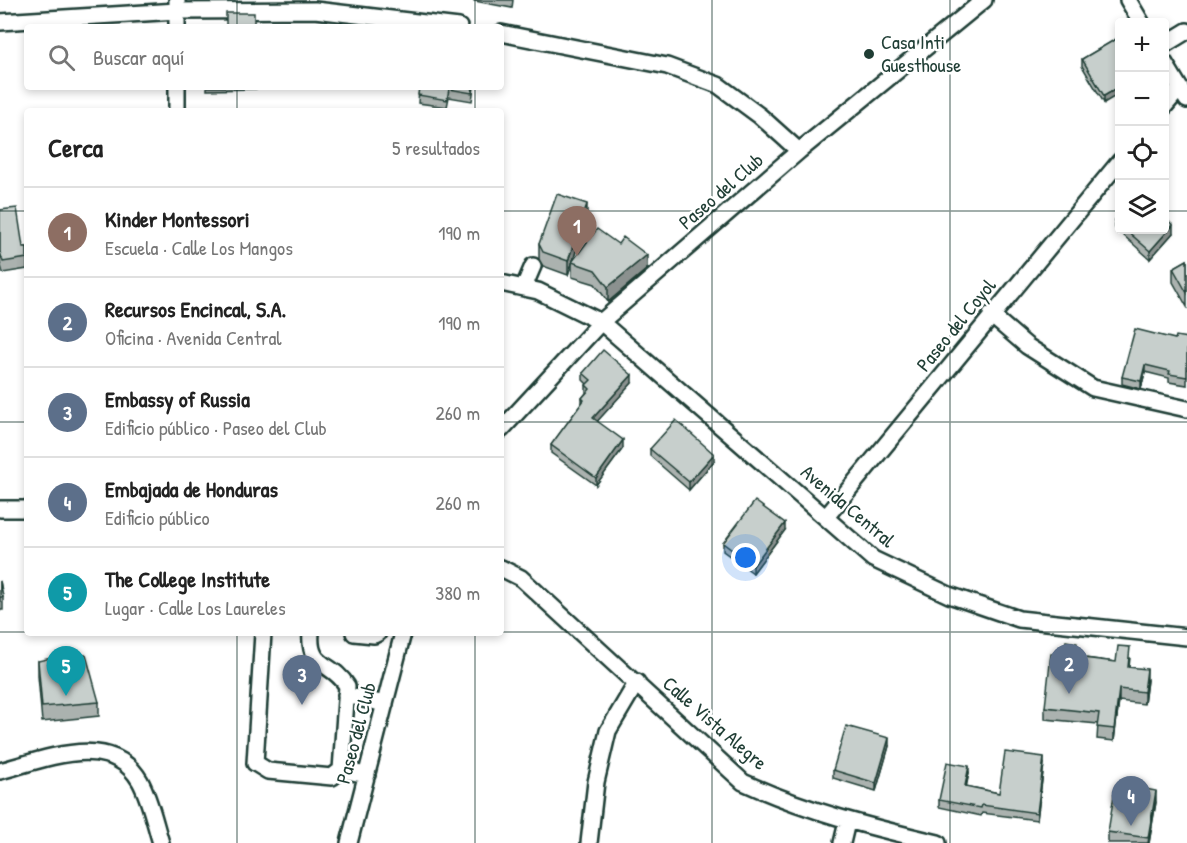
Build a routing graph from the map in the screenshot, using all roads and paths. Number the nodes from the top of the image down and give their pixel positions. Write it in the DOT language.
graph roads {
  1 [pos="984,0"];
  2 [pos="1128,0"];
  3 [pos="177,13"];
  4 [pos="1139,18"];
  5 [pos="0,22"];
  6 [pos="434,24"];
  7 [pos="1187,31"];
  8 [pos="504,34"];
  9 [pos="1169,42"];
  10 [pos="1169,70"];
  11 [pos="177,90"];
  12 [pos="1184,94"];
  13 [pos="1169,104"];
  14 [pos="177,108"];
  15 [pos="799,151"];
  16 [pos="1115,166"];
  17 [pos="533,266"];
  18 [pos="504,284"];
  19 [pos="524,287"];
  20 [pos="991,315"];
  21 [pos="601,322"];
  22 [pos="1187,409"];
  23 [pos="504,427"];
  24 [pos="0,509"];
  25 [pos="24,509"];
  26 [pos="826,517"];
  27 [pos="504,570"];
  28 [pos="264,636"];
  29 [pos="311,636"];
  30 [pos="402,636"];
  31 [pos="1187,637"];
  32 [pos="637,681"];
  33 [pos="346,695"];
  34 [pos="385,704"];
  35 [pos="341,770"];
  36 [pos="0,771"];
  37 [pos="367,775"];
  38 [pos="847,822"];
  39 [pos="161,843"];
  40 [pos="349,843"];
  41 [pos="589,843"];
  42 [pos="843,843"];
  43 [pos="938,843"];
  1 -- 15 [label="street, Paseo del Club"];
  2 -- 4 [label="street"];
  3 -- 5 [label="street"];
  3 -- 6 [label="street"];
  7 -- 9 [label="street"];
  8 -- 15 [label="street"];
  10 -- 12 [label="street"];
  11 -- 14 [label="street"];
  12 -- 13 [label="street"];
  15 -- 21 [label="street, Paseo del Club"];
  16 -- 20 [label="street, Paseo del Coyol"];
  17 -- 19 [label="street"];
  18 -- 19 [label="street, Avenida Central"];
  19 -- 21 [label="street, Avenida Central"];
  20 -- 22 [label="street"];
  20 -- 26 [label="street, Paseo del Coyol"];
  21 -- 23 [label="street, Paseo del Club"];
  21 -- 26 [label="street, Avenida Central"];
  24 -- 25 [label="street"];
  26 -- 31 [label="street, Avenida Central"];
  27 -- 32 [label="street, Calle Vista Alegre"];
  28 -- 35 [label="street"];
  29 -- 33 [label="street"];
  30 -- 34 [label="street, Paseo del Club"];
  32 -- 38 [label="street, Calle Vista Alegre"];
  32 -- 41 [label="street"];
  33 -- 34 [label="street"];
  33 -- 35 [label="street"];
  34 -- 37 [label="street, Paseo del Club"];
  35 -- 37 [label="street"];
  36 -- 39 [label="street"];
  37 -- 40 [label="street, Paseo del Club"];
  38 -- 42 [label="street"];
  38 -- 43 [label="street, Calle Vista Alegre"];
}
